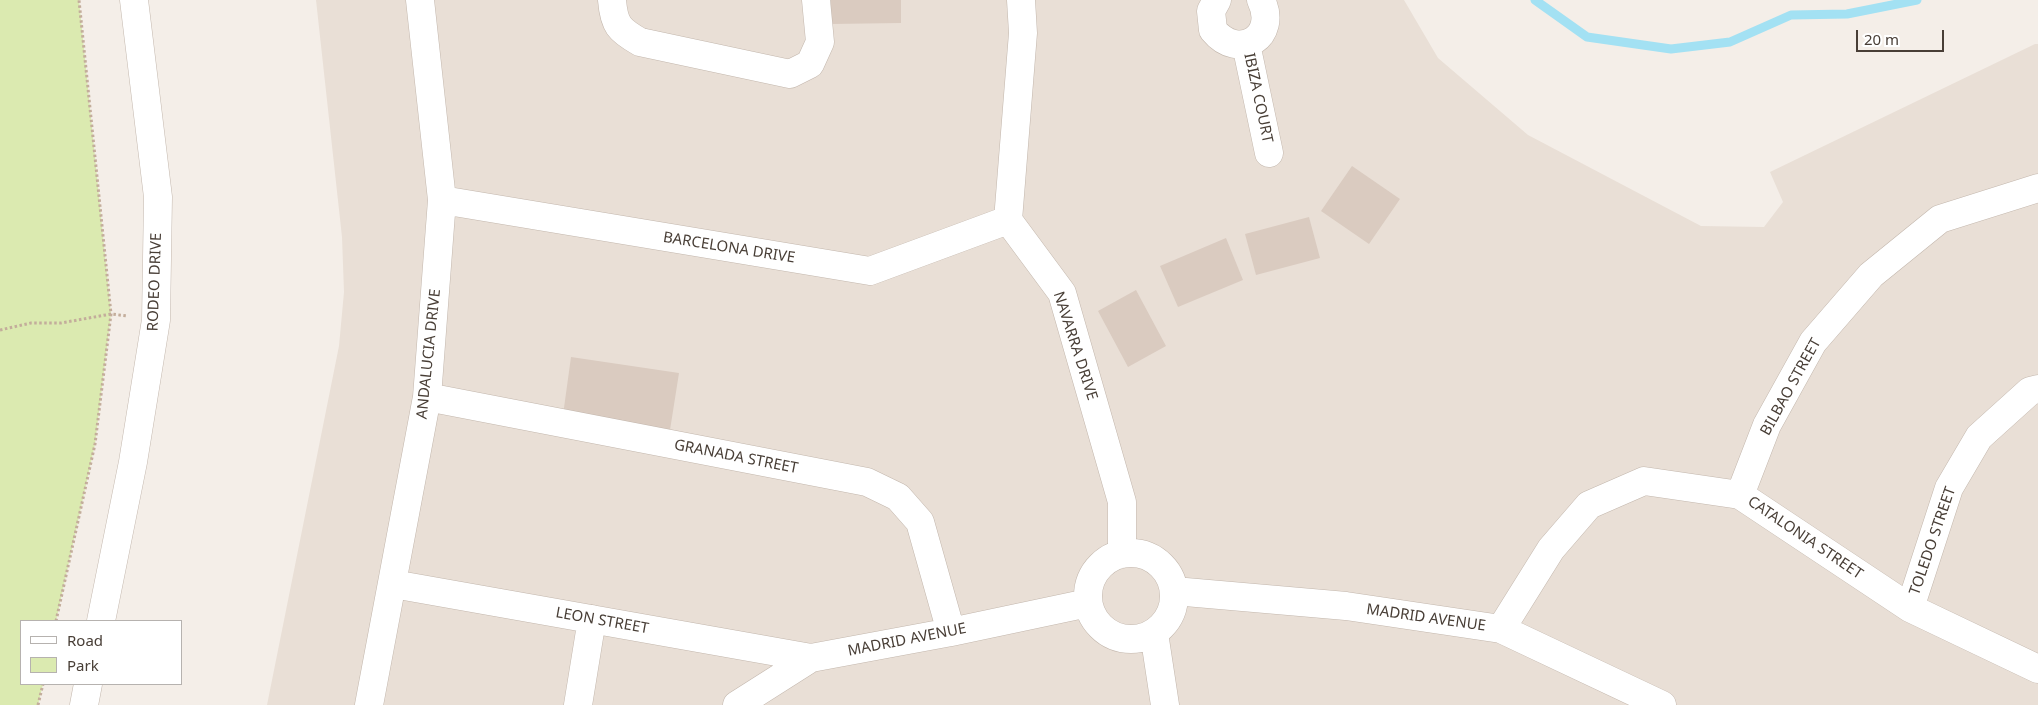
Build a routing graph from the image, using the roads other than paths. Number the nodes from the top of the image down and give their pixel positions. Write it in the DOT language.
graph roads {
  1 [pos="134,0"];
  2 [pos="420,0"];
  3 [pos="612,0"];
  4 [pos="816,0"];
  5 [pos="1022,0"];
  6 [pos="1217,0"];
  7 [pos="1261,0"];
  8 [pos="1246,44"];
  9 [pos="1269,152"];
  10 [pos="2038,188"];
  11 [pos="442,200"];
  12 [pos="1008,220"];
  13 [pos="2038,389"];
  14 [pos="427,397"];
  15 [pos="1740,495"];
  16 [pos="1122,554"];
  17 [pos="393,584"];
  18 [pos="1174,592"];
  19 [pos="1088,603"];
  20 [pos="1910,608"];
  21 [pos="592,619"];
  22 [pos="101,620"];
  23 [pos="1501,629"];
  24 [pos="951,632"];
  25 [pos="1154,633"];
  26 [pos="810,658"];
  27 [pos="2038,669"];
  28 [pos="88,685"];
  29 [pos="84,705"];
  30 [pos="369,705"];
  31 [pos="578,705"];
  32 [pos="736,705"];
  33 [pos="1164,705"];
  34 [pos="1662,705"];
  1 -- 22 [label="street, RODEO DRIVE"];
  2 -- 11 [label="street, ANDALUCIA DRIVE"];
  3 -- 4 [label="street"];
  5 -- 12 [label="street"];
  6 -- 8 [label="street"];
  7 -- 8 [label="street"];
  8 -- 9 [label="street, IBIZA COURT"];
  10 -- 15 [label="street, BILBAO STREET"];
  11 -- 12 [label="street, BARCELONA DRIVE"];
  11 -- 14 [label="street, ANDALUCIA DRIVE"];
  12 -- 16 [label="street, NAVARRA DRIVE"];
  13 -- 20 [label="street, TOLEDO STREET"];
  14 -- 17 [label="street, ANDALUCIA DRIVE"];
  14 -- 24 [label="street, GRANADA STREET"];
  15 -- 20 [label="street, CATALONIA STREET"];
  15 -- 23 [label="street, CATALONIA STREET"];
  16 -- 18 [label="street"];
  16 -- 19 [label="street"];
  17 -- 21 [label="street, LEON STREET"];
  17 -- 30 [label="street, ANDALUCIA DRIVE"];
  18 -- 23 [label="street, MADRID AVENUE"];
  18 -- 25 [label="street"];
  19 -- 24 [label="street, MADRID AVENUE"];
  19 -- 25 [label="street"];
  20 -- 27 [label="street, CATALONIA STREET"];
  21 -- 26 [label="street, LEON STREET"];
  21 -- 31 [label="street"];
  23 -- 34 [label="street, MADRID AVENUE"];
  24 -- 26 [label="street, MADRID AVENUE"];
  25 -- 33 [label="street"];
  26 -- 32 [label="street, MADRID AVENUE"];
  28 -- 29 [label="street"];
}
